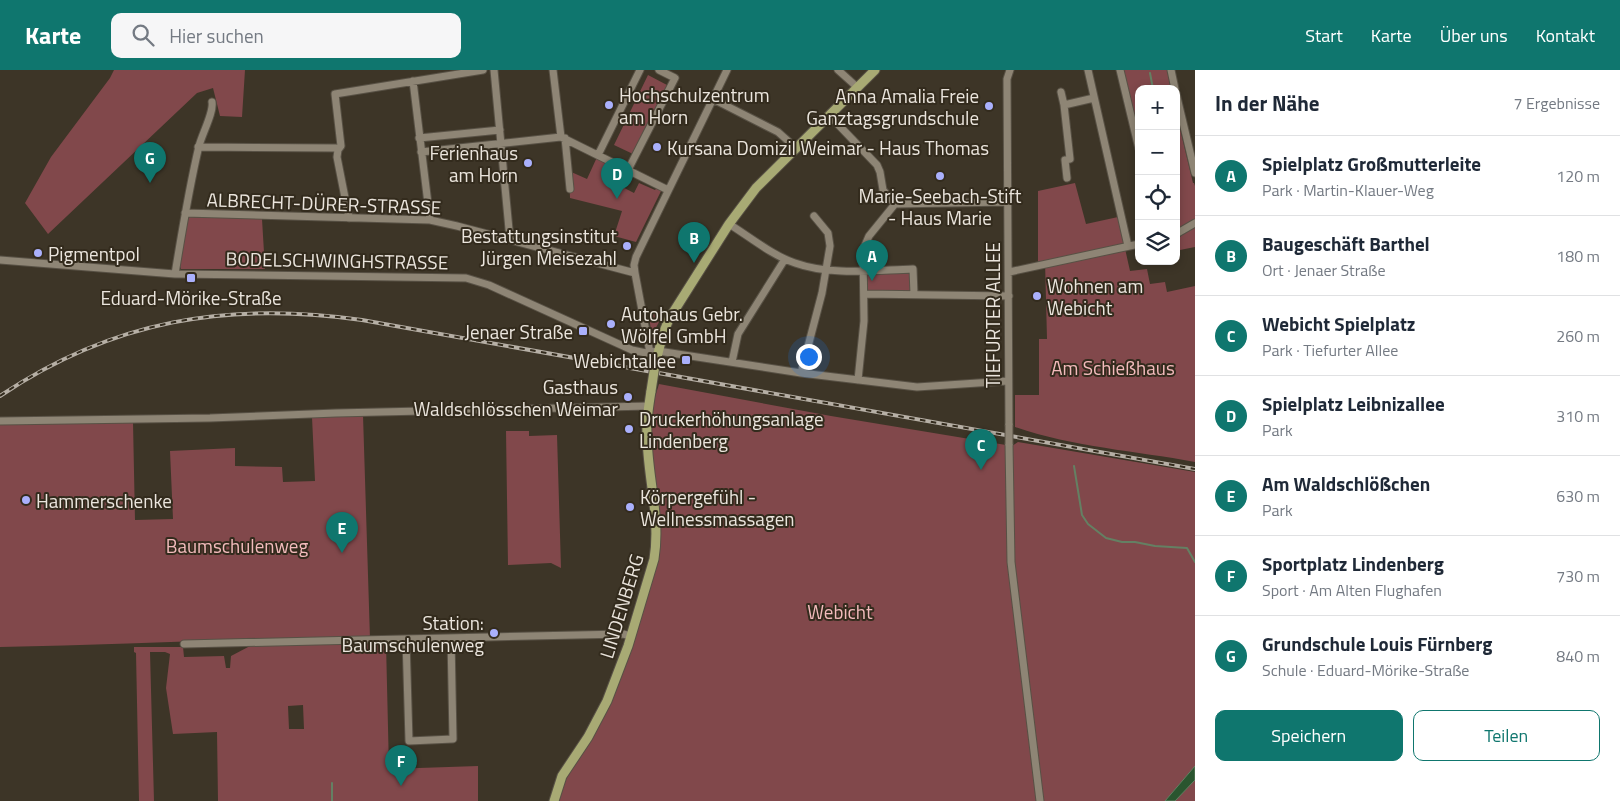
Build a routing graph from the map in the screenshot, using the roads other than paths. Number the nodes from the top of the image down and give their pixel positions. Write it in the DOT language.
graph roads {
  1 [pos="483,70"];
  2 [pos="494,70"];
  3 [pos="553,70"];
  4 [pos="640,70"];
  5 [pos="659,70"];
  6 [pos="727,70"];
  7 [pos="838,70"];
  8 [pos="875,70"];
  9 [pos="1008,70"];
  10 [pos="1088,70"];
  11 [pos="1120,70"];
  12 [pos="1171,70"];
  13 [pos="413,81"];
  14 [pos="1174,85"];
  15 [pos="857,87"];
  16 [pos="1061,92"];
  17 [pos="1094,98"];
  18 [pos="713,99"];
  19 [pos="212,102"];
  20 [pos="1064,105"];
  21 [pos="1180,110"];
  22 [pos="829,116"];
  23 [pos="500,130"];
  24 [pos="1135,132"];
  25 [pos="563,137"];
  26 [pos="419,138"];
  27 [pos="501,143"];
  28 [pos="198,148"];
  29 [pos="796,148"];
  30 [pos="421,152"];
  31 [pos="337,153"];
  32 [pos="598,155"];
  33 [pos="628,170"];
  34 [pos="1195,173"];
  35 [pos="1067,178"];
  36 [pos="570,189"];
  37 [pos="668,190"];
  38 [pos="1008,202"];
  39 [pos="895,204"];
  40 [pos="185,214"];
  41 [pos="814,216"];
  42 [pos="349,218"];
  43 [pos="430,220"];
  44 [pos="1195,223"];
  45 [pos="729,224"];
  46 [pos="1180,232"];
  47 [pos="510,240"];
  48 [pos="1135,245"];
  49 [pos="1128,246"];
  50 [pos="785,259"];
  51 [pos="0,260"];
  52 [pos="826,270"];
  53 [pos="864,270"];
  54 [pos="1009,272"];
  55 [pos="635,273"];
  56 [pos="175,274"];
  57 [pos="864,294"];
  58 [pos="914,294"];
  59 [pos="1009,296"];
  60 [pos="654,352"];
  61 [pos="732,362"];
  62 [pos="801,372"];
  63 [pos="858,380"];
  64 [pos="1008,381"];
  65 [pos="648,406"];
  66 [pos="0,421"];
  67 [pos="631,636"];
  68 [pos="451,638"];
  69 [pos="406,639"];
  70 [pos="184,644"];
  71 [pos="554,801"];
  72 [pos="1040,801"];
  1 -- 13 [label="street"];
  2 -- 23 [label="street"];
  3 -- 25 [label="street"];
  4 -- 32 [label="street"];
  5 -- 33 [label="street"];
  6 -- 18 [label="street"];
  7 -- 15 [label="street"];
  8 -- 15 [label="main road"];
  9 -- 38 [label="street, TIEFURTER ALLEE"];
  10 -- 17 [label="street"];
  11 -- 24 [label="street"];
  12 -- 14 [label="street"];
  13 -- 26 [label="street"];
  13 -- 31 [label="street"];
  15 -- 22 [label="main road"];
  16 -- 20 [label="street"];
  17 -- 20 [label="street"];
  17 -- 49 [label="street"];
  18 -- 29 [label="street"];
  18 -- 37 [label="street"];
  19 -- 28 [label="street"];
  20 -- 35 [label="street"];
  21 -- 34 [label="street"];
  22 -- 29 [label="main road"];
  22 -- 39 [label="street"];
  23 -- 26 [label="street"];
  23 -- 27 [label="street"];
  25 -- 27 [label="street"];
  25 -- 32 [label="street"];
  25 -- 36 [label="street"];
  26 -- 30 [label="street"];
  27 -- 30 [label="street"];
  27 -- 47 [label="street"];
  28 -- 31 [label="street"];
  28 -- 40 [label="street"];
  29 -- 45 [label="main road"];
  30 -- 43 [label="street"];
  31 -- 42 [label="street"];
  32 -- 33 [label="street"];
  33 -- 37 [label="street"];
  37 -- 55 [label="street"];
  38 -- 39 [label="street"];
  38 -- 54 [label="street, TIEFURTER ALLEE"];
  39 -- 53 [label="street"];
  40 -- 42 [label="street, ALBRECHT-DÜRER-STRASSE"];
  40 -- 56 [label="street"];
  41 -- 52 [label="street"];
  42 -- 43 [label="street, ALBRECHT-DÜRER-STRASSE"];
  43 -- 47 [label="street, ALBRECHT-DÜRER-STRASSE"];
  44 -- 46 [label="street"];
  45 -- 50 [label="street"];
  45 -- 60 [label="main road"];
  47 -- 55 [label="street, ALBRECHT-DÜRER-STRASSE"];
  48 -- 49 [label="street"];
  49 -- 54 [label="street"];
  50 -- 52 [label="street"];
  50 -- 61 [label="street"];
  51 -- 56 [label="street, BODELSCHWINGHSTRASSE"];
  52 -- 53 [label="street"];
  52 -- 62 [label="street"];
  53 -- 57 [label="street"];
  53 -- 58 [label="street"];
  54 -- 59 [label="street, TIEFURTER ALLEE"];
  55 -- 60 [label="street"];
  56 -- 60 [label="street, BODELSCHWINGHSTRASSE"];
  57 -- 58 [label="street"];
  57 -- 63 [label="street"];
  58 -- 59 [label="street"];
  59 -- 64 [label="street, TIEFURTER ALLEE"];
  60 -- 61 [label="street"];
  60 -- 65 [label="main road, bridge"];
  61 -- 62 [label="street"];
  62 -- 63 [label="street"];
  63 -- 64 [label="street"];
  64 -- 72 [label="street, TIEFURTER ALLEE, bridge"];
  65 -- 66 [label="street"];
  65 -- 67 [label="main road, LINDENBERG"];
  67 -- 68 [label="street"];
  67 -- 71 [label="main road, LINDENBERG"];
  68 -- 69 [label="street"];
  68 -- 69 [label="street"];
  69 -- 70 [label="street"];
}
